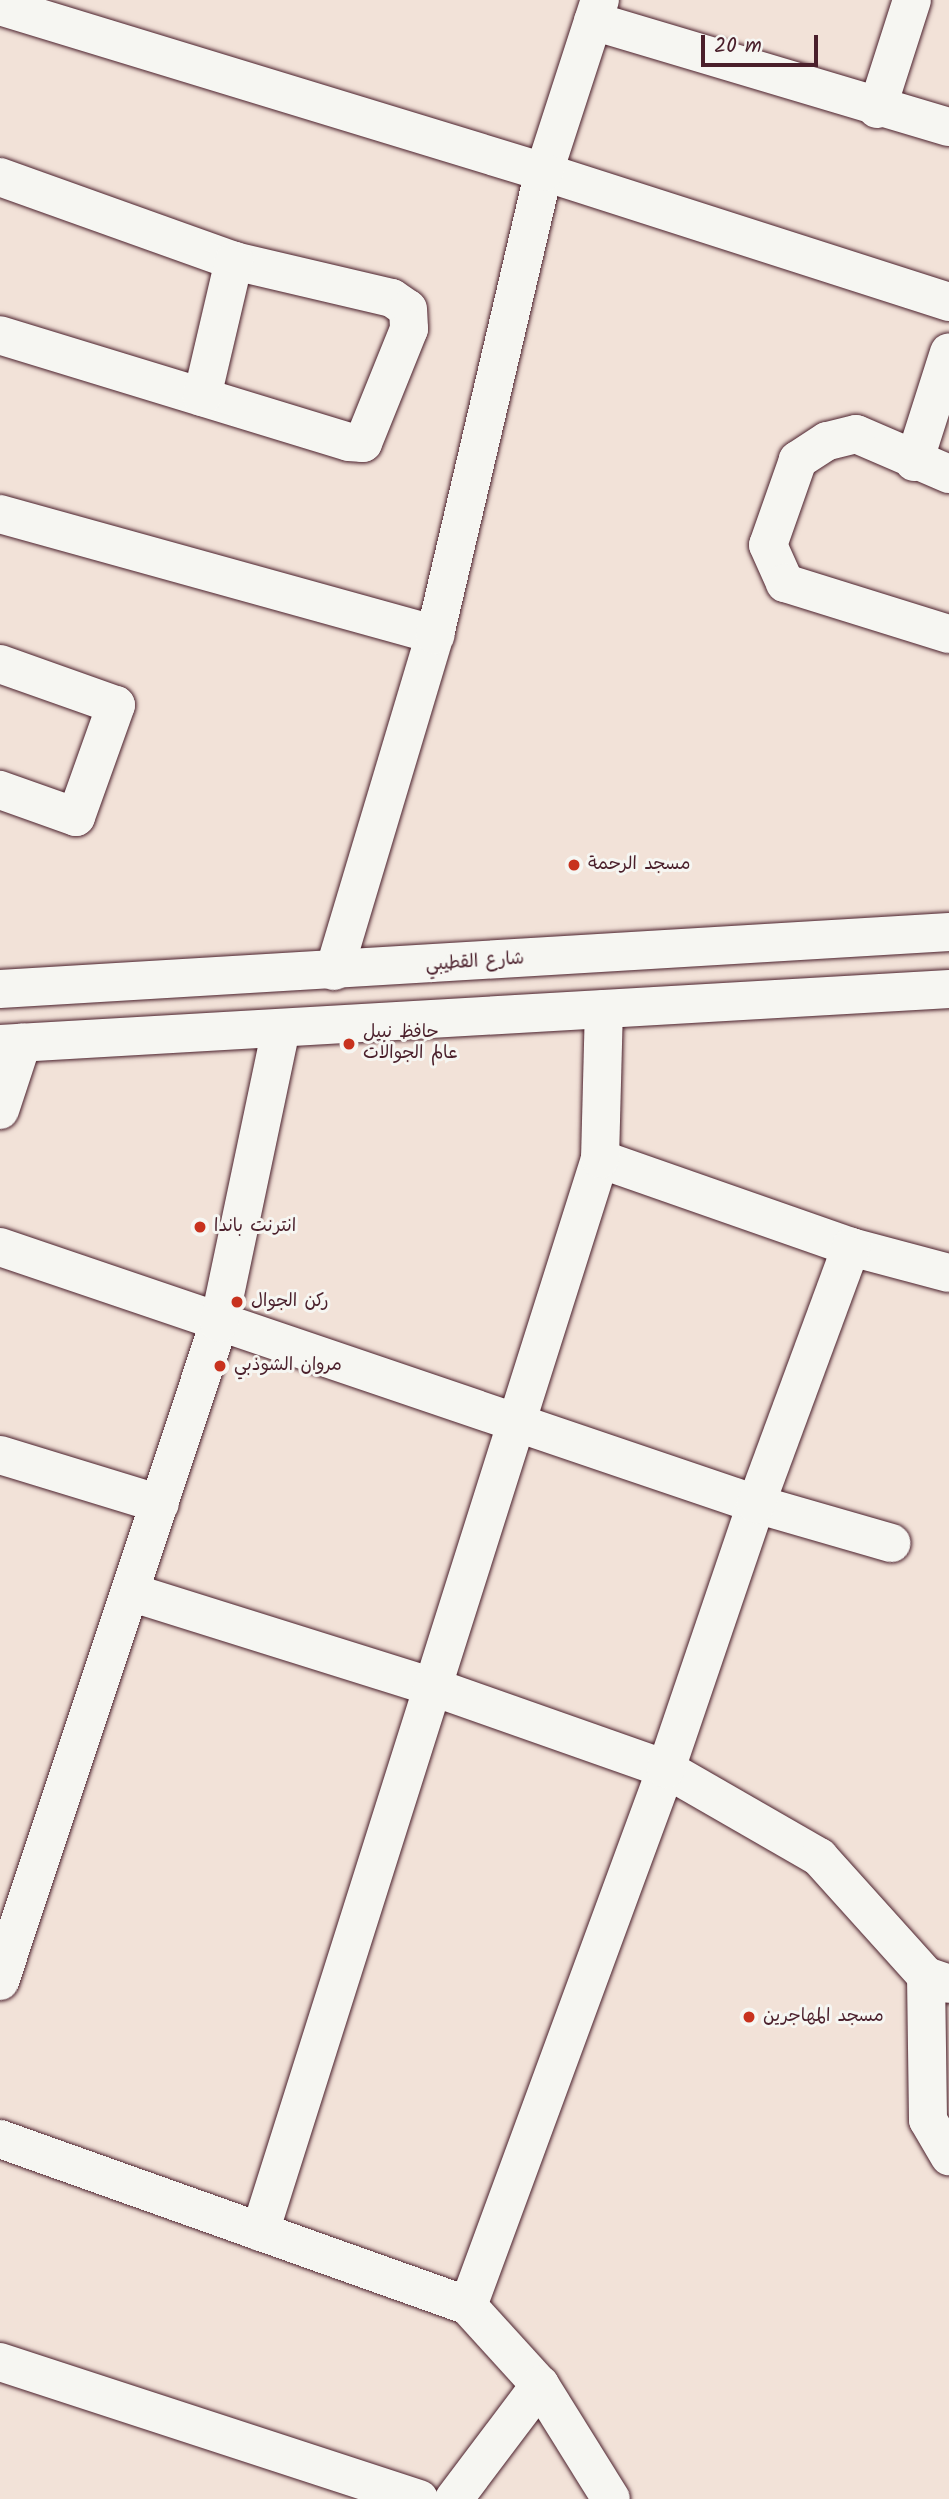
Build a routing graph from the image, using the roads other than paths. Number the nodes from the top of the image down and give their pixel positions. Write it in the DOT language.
graph roads {
  1 [pos="912,0"];
  2 [pos="0,6"];
  3 [pos="597,10"];
  4 [pos="877,109"];
  5 [pos="949,127"];
  6 [pos="544,172"];
  7 [pos="0,177"];
  8 [pos="234,261"];
  9 [pos="949,302"];
  10 [pos="0,335"];
  11 [pos="949,352"];
  12 [pos="202,397"];
  13 [pos="931,468"];
  14 [pos="0,514"];
  15 [pos="949,634"];
  16 [pos="435,635"];
  17 [pos="0,664"];
  18 [pos="0,790"];
  19 [pos="949,932"];
  20 [pos="334,971"];
  21 [pos="0,989"];
  22 [pos="949,989"];
  23 [pos="604,1009"];
  24 [pos="281,1028"];
  25 [pos="11,1044"];
  26 [pos="0,1110"];
  27 [pos="600,1159"];
  28 [pos="0,1247"];
  29 [pos="851,1247"];
  30 [pos="949,1273"];
  31 [pos="219,1323"];
  32 [pos="517,1422"];
  33 [pos="0,1455"];
  34 [pos="160,1504"];
  35 [pos="756,1504"];
  36 [pos="891,1543"];
  37 [pos="130,1592"];
  38 [pos="433,1687"];
  39 [pos="666,1769"];
  40 [pos="11,1910"];
  41 [pos="0,1980"];
  42 [pos="938,1980"];
  43 [pos="0,2139"];
  44 [pos="949,2156"];
  45 [pos="260,2232"];
  46 [pos="468,2306"];
  47 [pos="0,2362"];
  48 [pos="540,2385"];
  49 [pos="419,2499"];
  50 [pos="454,2499"];
  51 [pos="611,2499"];
  1 -- 4 [label="street"];
  2 -- 6 [label="street"];
  3 -- 4 [label="street"];
  3 -- 6 [label="street"];
  4 -- 5 [label="street"];
  6 -- 9 [label="street"];
  6 -- 16 [label="street"];
  7 -- 8 [label="street"];
  8 -- 12 [label="street"];
  8 -- 12 [label="street"];
  10 -- 12 [label="street"];
  11 -- 13 [label="street"];
  13 -- 15 [label="street"];
  14 -- 16 [label="street"];
  16 -- 20 [label="street"];
  17 -- 18 [label="street"];
  19 -- 20 [label="street, شارع القطيبي"];
  20 -- 21 [label="street, شارع القطيبي"];
  22 -- 23 [label="street"];
  23 -- 24 [label="street"];
  23 -- 27 [label="street"];
  24 -- 25 [label="street"];
  24 -- 31 [label="street"];
  25 -- 26 [label="street"];
  27 -- 29 [label="street"];
  27 -- 32 [label="street"];
  28 -- 31 [label="street"];
  29 -- 30 [label="street"];
  29 -- 35 [label="street"];
  31 -- 32 [label="street"];
  31 -- 34 [label="street"];
  32 -- 35 [label="street"];
  32 -- 38 [label="street"];
  33 -- 34 [label="street"];
  34 -- 37 [label="street"];
  35 -- 36 [label="street"];
  35 -- 39 [label="street"];
  37 -- 38 [label="street"];
  37 -- 40 [label="street"];
  38 -- 39 [label="street"];
  38 -- 45 [label="street"];
  39 -- 42 [label="street"];
  39 -- 46 [label="street"];
  40 -- 41 [label="street"];
  42 -- 44 [label="street"];
  43 -- 45 [label="street"];
  45 -- 46 [label="street"];
  46 -- 48 [label="street"];
  47 -- 49 [label="street"];
  48 -- 50 [label="street"];
  48 -- 51 [label="street"];
}
